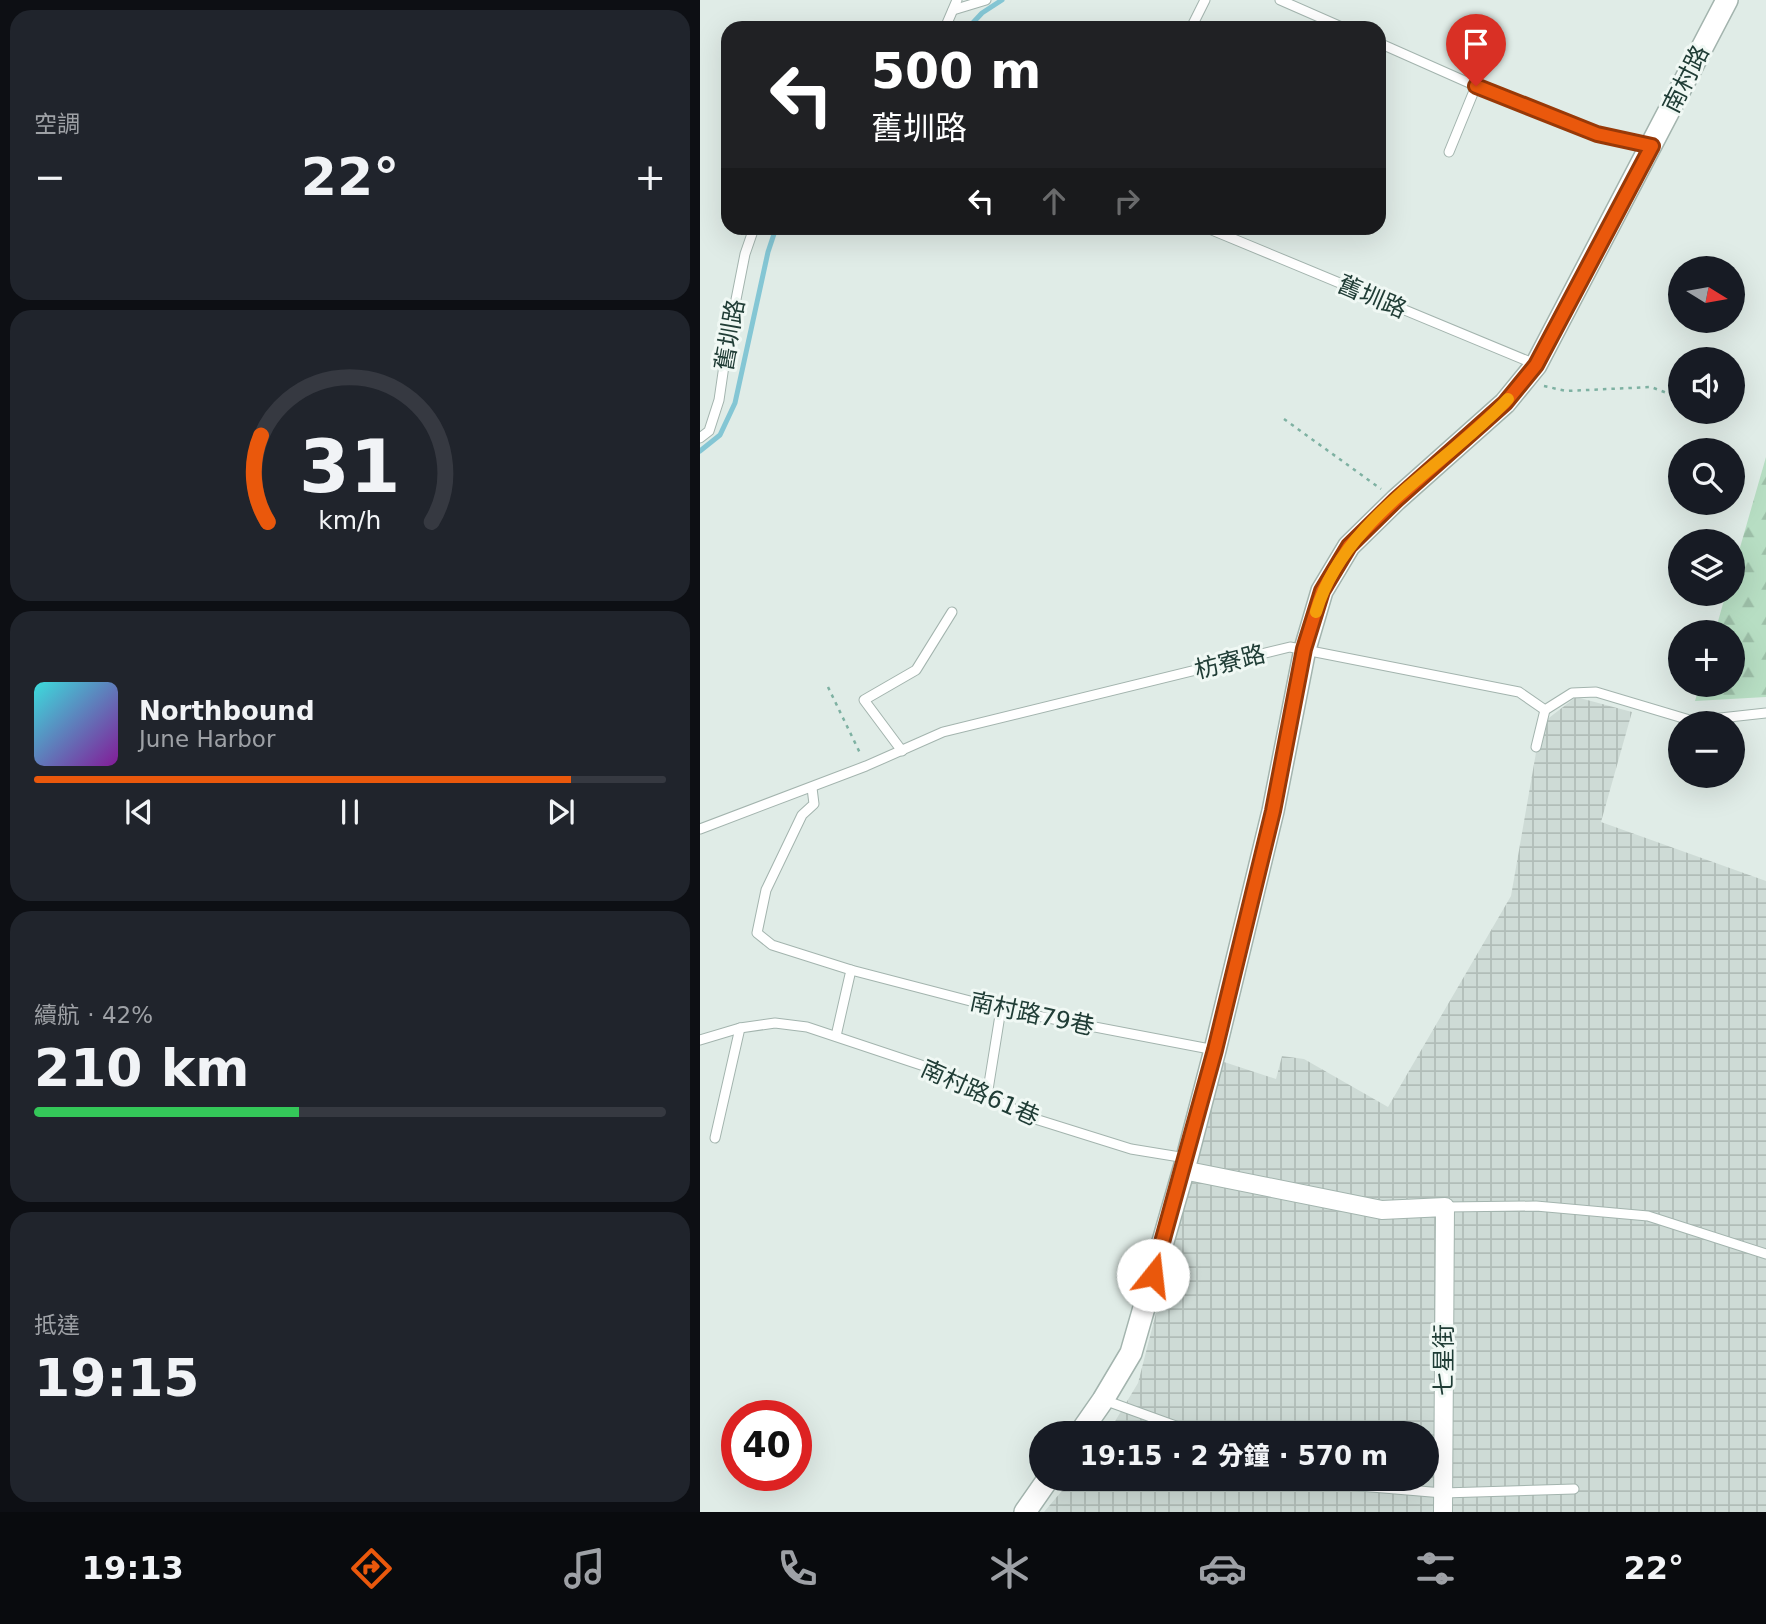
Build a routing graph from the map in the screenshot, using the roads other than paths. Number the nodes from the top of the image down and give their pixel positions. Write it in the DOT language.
graph roads {
  1 [pos="957,0"];
  2 [pos="986,0"];
  3 [pos="1205,0"];
  4 [pos="1280,0"];
  5 [pos="1727,0"];
  6 [pos="953,10"];
  7 [pos="948,21"];
  8 [pos="1194,21"];
  9 [pos="1328,21"];
  10 [pos="1386,46"];
  11 [pos="1476,86"];
  12 [pos="1652,146"];
  13 [pos="1449,152"];
  14 [pos="752,235"];
  15 [pos="1224,235"];
  16 [pos="1536,365"];
  17 [pos="700,438"];
  18 [pos="952,612"];
  19 [pos="1304,649"];
  20 [pos="1545,710"];
  21 [pos="1766,713"];
  22 [pos="1536,747"];
  23 [pos="902,751"];
  24 [pos="812,788"];
  25 [pos="700,829"];
  26 [pos="851,970"];
  27 [pos="1001,1009"];
  28 [pos="740,1028"];
  29 [pos="836,1036"];
  30 [pos="700,1040"];
  31 [pos="1215,1050"];
  32 [pos="987,1096"];
  33 [pos="715,1138"];
  34 [pos="1185,1164"];
  35 [pos="1445,1207"];
  36 [pos="1766,1254"];
  37 [pos="1103,1400"];
  38 [pos="1088,1421"];
  39 [pos="1162,1421"];
  40 [pos="1574,1489"];
  41 [pos="1040,1491"];
  42 [pos="1416,1491"];
  43 [pos="1443,1493"];
  44 [pos="1025,1512"];
  45 [pos="1443,1512"];
  1 -- 6 [label="lane"];
  2 -- 6 [label="lane"];
  3 -- 8 [label="lane"];
  4 -- 9 [label="lane"];
  5 -- 12 [label="street, 南村路"];
  6 -- 7 [label="lane"];
  10 -- 11 [label="lane"];
  11 -- 12 [label="lane"];
  11 -- 13 [label="lane"];
  12 -- 16 [label="street, 南村路"];
  14 -- 17 [label="lane, 舊圳路"];
  15 -- 16 [label="lane, 舊圳路"];
  16 -- 19 [label="street, 南村路"];
  18 -- 23 [label="lane"];
  19 -- 20 [label="lane, 枋寮路"];
  19 -- 23 [label="lane, 枋寮路"];
  19 -- 31 [label="street, 南村路"];
  20 -- 21 [label="lane"];
  20 -- 22 [label="lane"];
  23 -- 24 [label="lane, 枋寮路"];
  24 -- 25 [label="lane, 枋寮路"];
  24 -- 26 [label="lane, 南村路79巷"];
  26 -- 27 [label="lane, 南村路79巷"];
  26 -- 29 [label="lane"];
  27 -- 31 [label="lane, 南村路79巷"];
  27 -- 32 [label="lane"];
  28 -- 29 [label="lane, 南村路61巷"];
  28 -- 30 [label="lane"];
  28 -- 33 [label="lane"];
  29 -- 32 [label="lane, 南村路61巷"];
  31 -- 34 [label="street, 南村路"];
  32 -- 34 [label="lane, 南村路61巷"];
  34 -- 35 [label="street"];
  34 -- 37 [label="street, 南村路"];
  35 -- 36 [label="lane"];
  35 -- 43 [label="street, 七星街"];
  37 -- 38 [label="street, 南村路"];
  37 -- 39 [label="lane"];
  40 -- 43 [label="lane"];
  41 -- 44 [label="street"];
  42 -- 43 [label="lane"];
  43 -- 45 [label="street, 七星街"];
}
